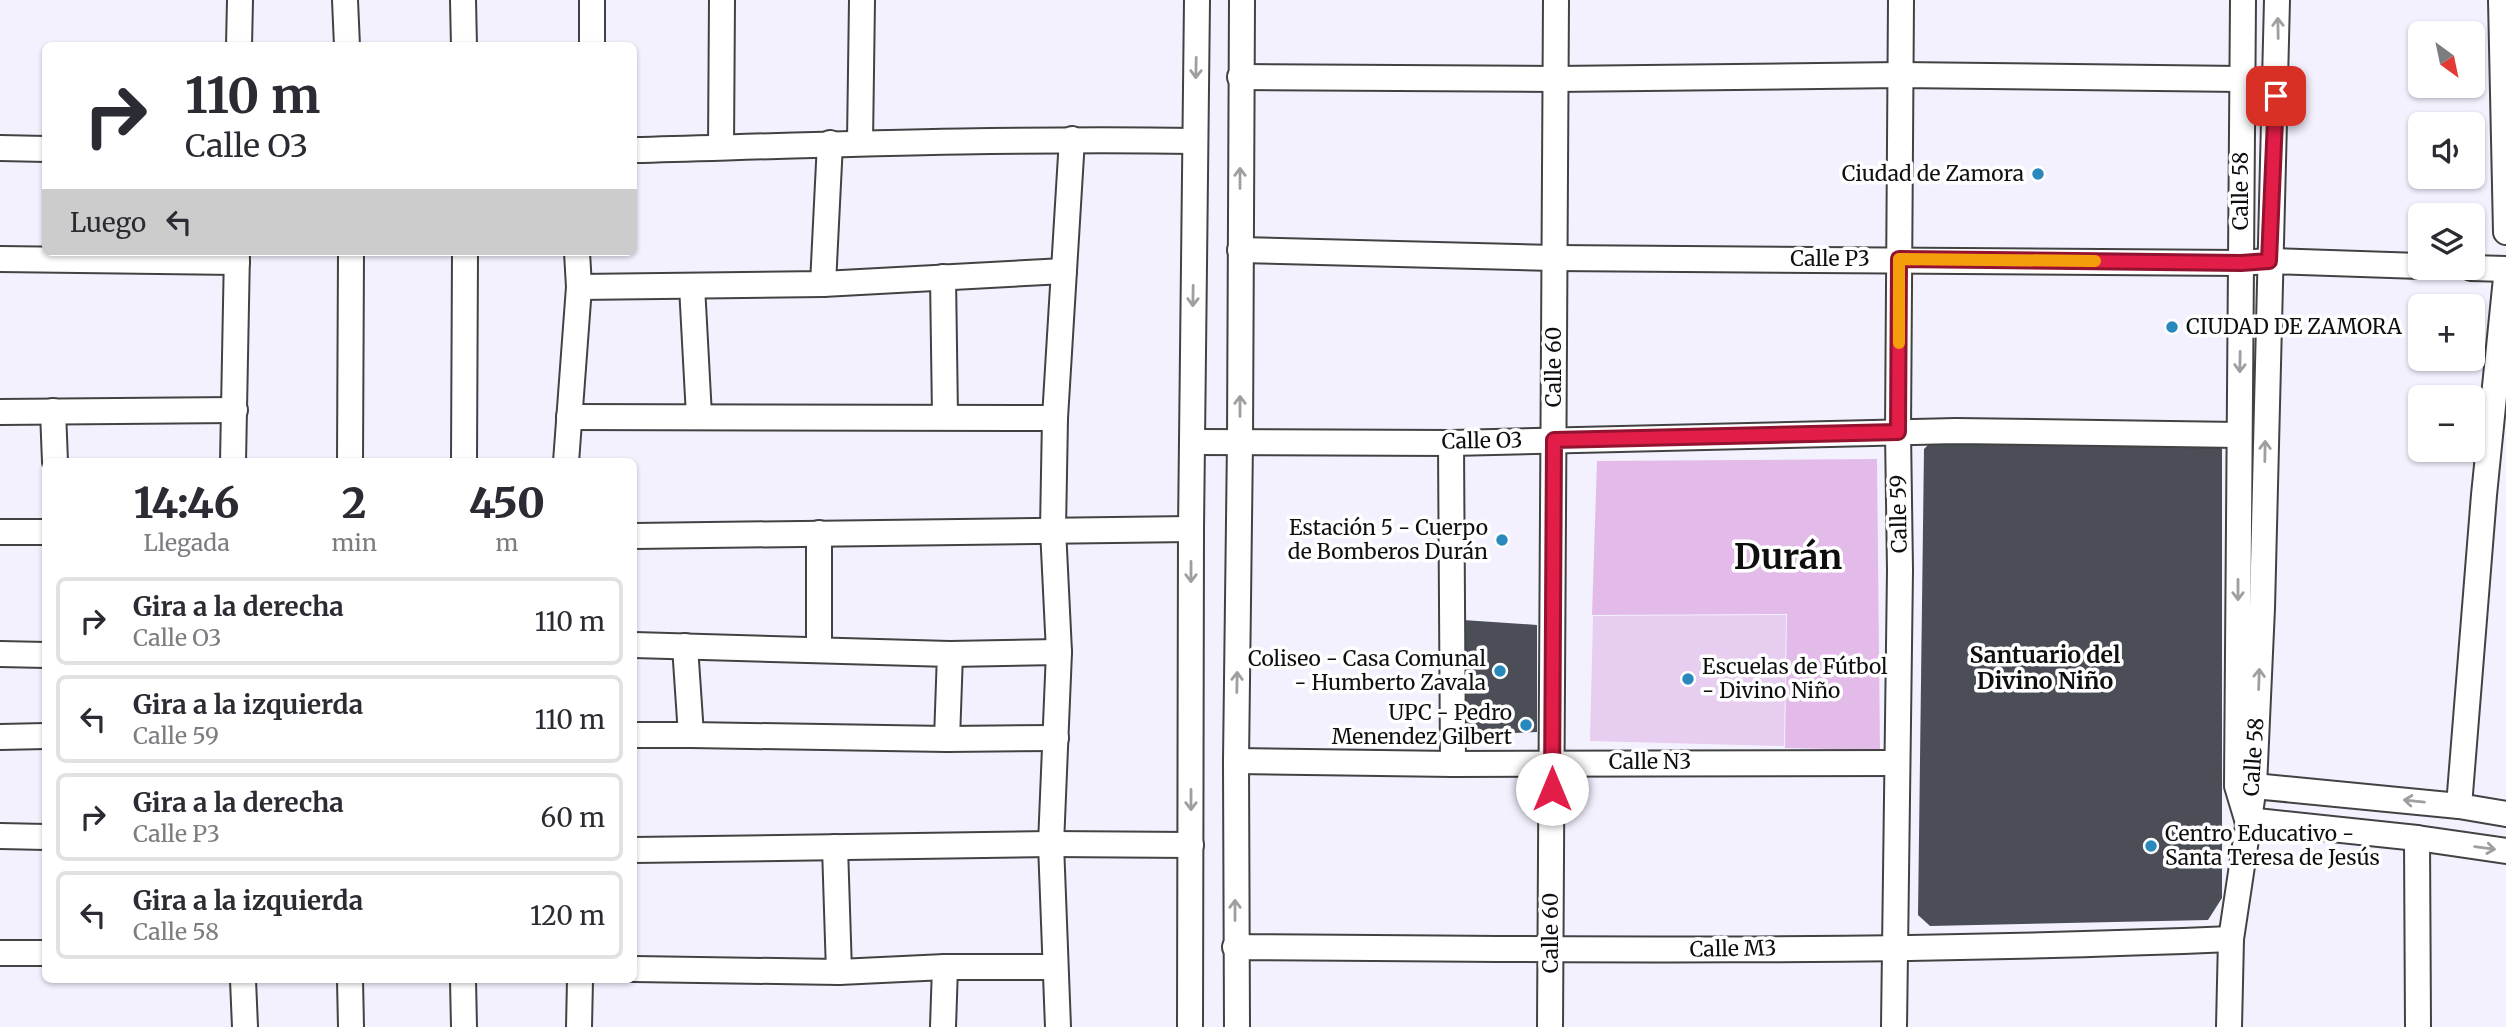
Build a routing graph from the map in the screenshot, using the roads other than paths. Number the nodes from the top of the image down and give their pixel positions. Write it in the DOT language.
graph roads {
  1 [pos="240,0"];
  2 [pos="345,0"];
  3 [pos="463,0"];
  4 [pos="592,0"];
  5 [pos="722,0"];
  6 [pos="862,0"];
  7 [pos="1197,0"];
  8 [pos="1241,0"];
  9 [pos="1556,0"];
  10 [pos="1900,0"];
  11 [pos="2243,0"];
  12 [pos="2277,0"];
  13 [pos="2501,0"];
  14 [pos="2504,34"];
  15 [pos="239,42"];
  16 [pos="346,42"];
  17 [pos="464,42"];
  18 [pos="592,42"];
  19 [pos="1900,75"];
  20 [pos="1240,77"];
  21 [pos="1556,79"];
  22 [pos="2241,79"];
  23 [pos="1072,139"];
  24 [pos="1195,141"];
  25 [pos="860,142"];
  26 [pos="830,143"];
  27 [pos="721,147"];
  28 [pos="0,148"];
  29 [pos="42,149"];
  30 [pos="637,150"];
  31 [pos="2506,232"];
  32 [pos="1240,250"];
  33 [pos="351,256"];
  34 [pos="465,256"];
  35 [pos="577,256"];
  36 [pos="237,257"];
  37 [pos="1554,258"];
  38 [pos="0,259"];
  39 [pos="1899,259"];
  40 [pos="2269,261"];
  41 [pos="2241,263"];
  42 [pos="2408,266"];
  43 [pos="2485,268"];
  44 [pos="2506,269"];
  45 [pos="1064,271"];
  46 [pos="943,277"];
  47 [pos="2506,278"];
  48 [pos="824,284"];
  49 [pos="692,286"];
  50 [pos="579,287"];
  51 [pos="235,410"];
  52 [pos="53,411"];
  53 [pos="0,412"];
  54 [pos="699,416"];
  55 [pos="945,416"];
  56 [pos="569,417"];
  57 [pos="1055,418"];
  58 [pos="1898,432"];
  59 [pos="2239,435"];
  60 [pos="1554,440"];
  61 [pos="1240,441"];
  62 [pos="1192,442"];
  63 [pos="1451,443"];
  64 [pos="55,458"];
  65 [pos="233,458"];
  66 [pos="350,458"];
  67 [pos="464,458"];
  68 [pos="566,458"];
  69 [pos="1053,529"];
  70 [pos="1191,529"];
  71 [pos="0,532"];
  72 [pos="42,532"];
  73 [pos="819,533"];
  74 [pos="637,536"];
  75 [pos="637,645"];
  76 [pos="685,646"];
  77 [pos="819,650"];
  78 [pos="1059,652"];
  79 [pos="0,654"];
  80 [pos="42,654"];
  81 [pos="950,654"];
  82 [pos="637,735"];
  83 [pos="691,735"];
  84 [pos="42,736"];
  85 [pos="0,737"];
  86 [pos="1056,738"];
  87 [pos="947,739"];
  88 [pos="1236,761"];
  89 [pos="1552,762"];
  90 [pos="1896,763"];
  91 [pos="1453,764"];
  92 [pos="2246,786"];
  93 [pos="2459,806"];
  94 [pos="2506,814"];
  95 [pos="2248,820"];
  96 [pos="0,836"];
  97 [pos="42,837"];
  98 [pos="2417,838"];
  99 [pos="1051,844"];
  100 [pos="1191,845"];
  101 [pos="835,847"];
  102 [pos="637,850"];
  103 [pos="2506,851"];
  104 [pos="2231,939"];
  105 [pos="1235,947"];
  106 [pos="1895,947"];
  107 [pos="1551,950"];
  108 [pos="0,953"];
  109 [pos="42,953"];
  110 [pos="945,967"];
  111 [pos="1054,967"];
  112 [pos="637,969"];
  113 [pos="839,972"];
  114 [pos="243,983"];
  115 [pos="350,983"];
  116 [pos="463,983"];
  117 [pos="580,983"];
  118 [pos="245,1027"];
  119 [pos="351,1027"];
  120 [pos="464,1027"];
  121 [pos="579,1027"];
  122 [pos="943,1027"];
  123 [pos="1058,1027"];
  124 [pos="1190,1027"];
  125 [pos="1237,1027"];
  126 [pos="1550,1027"];
  127 [pos="1894,1027"];
  128 [pos="2229,1027"];
  129 [pos="2418,1027"];
  1 -- 15 [label="street"];
  2 -- 16 [label="street"];
  3 -- 17 [label="street"];
  4 -- 18 [label="street"];
  5 -- 27 [label="street"];
  6 -- 25 [label="street"];
  7 -- 24 [label="street, one-way"];
  8 -- 20 [label="street"];
  9 -- 21 [label="street, Calle 60"];
  10 -- 19 [label="street, Calle 59"];
  11 -- 22 [label="street, Calle 58"];
  40 -- 12 [label="street, Calle 58, one-way"];
  13 -- 14 [label="street"];
  14 -- 31 [label="street"];
  19 -- 21 [label="street"];
  19 -- 22 [label="street"];
  19 -- 39 [label="street, Calle 59"];
  20 -- 21 [label="street"];
  32 -- 20 [label="street, one-way"];
  21 -- 37 [label="street, Calle 60"];
  22 -- 41 [label="street, Calle 58"];
  23 -- 24 [label="street"];
  23 -- 25 [label="street"];
  23 -- 45 [label="street"];
  24 -- 62 [label="street, one-way"];
  25 -- 26 [label="street"];
  26 -- 27 [label="street"];
  26 -- 48 [label="street"];
  27 -- 30 [label="street"];
  28 -- 29 [label="street"];
  32 -- 37 [label="street, Calle P3"];
  61 -- 32 [label="street, one-way"];
  33 -- 66 [label="street"];
  34 -- 67 [label="street"];
  35 -- 50 [label="street"];
  36 -- 38 [label="street"];
  36 -- 51 [label="street"];
  37 -- 39 [label="street, Calle P3"];
  37 -- 60 [label="street, Calle 60"];
  39 -- 41 [label="street, Calle P3"];
  39 -- 58 [label="street, Calle 59"];
  40 -- 41 [label="street, Calle P3"];
  40 -- 42 [label="street, Calle P3"];
  92 -- 40 [label="street, Calle 58, one-way"];
  41 -- 59 [label="street, Calle 58, one-way"];
  43 -- 44 [label="street"];
  45 -- 46 [label="street"];
  45 -- 57 [label="street"];
  46 -- 48 [label="street"];
  46 -- 55 [label="street"];
  47 -- 93 [label="street"];
  48 -- 49 [label="street"];
  49 -- 50 [label="street"];
  49 -- 54 [label="street"];
  50 -- 56 [label="street"];
  51 -- 52 [label="street"];
  51 -- 65 [label="street"];
  52 -- 53 [label="street"];
  52 -- 64 [label="street"];
  54 -- 55 [label="street"];
  54 -- 56 [label="street"];
  55 -- 57 [label="street"];
  56 -- 68 [label="street"];
  57 -- 69 [label="street"];
  58 -- 59 [label="street, Calle O3"];
  58 -- 60 [label="street, Calle O3"];
  58 -- 90 [label="street, Calle 59"];
  59 -- 92 [label="street, Calle 58, one-way"];
  60 -- 63 [label="street, Calle O3"];
  60 -- 89 [label="street, Calle 60"];
  61 -- 62 [label="street, Calle O3"];
  61 -- 63 [label="street, Calle O3"];
  88 -- 61 [label="street, one-way"];
  62 -- 70 [label="street"];
  63 -- 91 [label="street"];
  69 -- 70 [label="street"];
  69 -- 73 [label="street"];
  69 -- 78 [label="street"];
  70 -- 100 [label="street, one-way"];
  71 -- 72 [label="street"];
  73 -- 74 [label="street"];
  73 -- 77 [label="street"];
  75 -- 76 [label="street"];
  76 -- 77 [label="street"];
  76 -- 83 [label="street"];
  77 -- 81 [label="street"];
  78 -- 81 [label="street"];
  78 -- 86 [label="street"];
  79 -- 80 [label="street"];
  81 -- 87 [label="street"];
  82 -- 83 [label="street"];
  83 -- 87 [label="street"];
  84 -- 85 [label="street"];
  86 -- 87 [label="street"];
  86 -- 99 [label="street"];
  88 -- 91 [label="street, Calle N3"];
  105 -- 88 [label="street, one-way"];
  89 -- 90 [label="street, Calle N3"];
  89 -- 91 [label="street, Calle N3"];
  89 -- 107 [label="street, Calle 60"];
  90 -- 106 [label="street, Calle 59"];
  93 -- 92 [label="street, one-way"];
  92 -- 95 [label="street, Calle 58"];
  93 -- 94 [label="street"];
  95 -- 98 [label="street"];
  95 -- 104 [label="street"];
  96 -- 97 [label="street"];
  98 -- 103 [label="street, one-way"];
  98 -- 129 [label="street"];
  99 -- 100 [label="street"];
  99 -- 101 [label="street"];
  99 -- 111 [label="street"];
  100 -- 124 [label="street"];
  101 -- 102 [label="street"];
  101 -- 113 [label="street"];
  104 -- 106 [label="street, Calle M3"];
  104 -- 128 [label="street"];
  105 -- 107 [label="street, Calle M3"];
  105 -- 125 [label="street"];
  106 -- 107 [label="street, Calle M3"];
  106 -- 127 [label="street, Calle 59"];
  107 -- 126 [label="street, Calle 60"];
  108 -- 109 [label="street"];
  110 -- 111 [label="street"];
  110 -- 113 [label="street"];
  110 -- 122 [label="street"];
  111 -- 123 [label="street"];
  112 -- 113 [label="street"];
  114 -- 118 [label="street"];
  115 -- 119 [label="street"];
  116 -- 120 [label="street"];
  117 -- 121 [label="street"];
}
